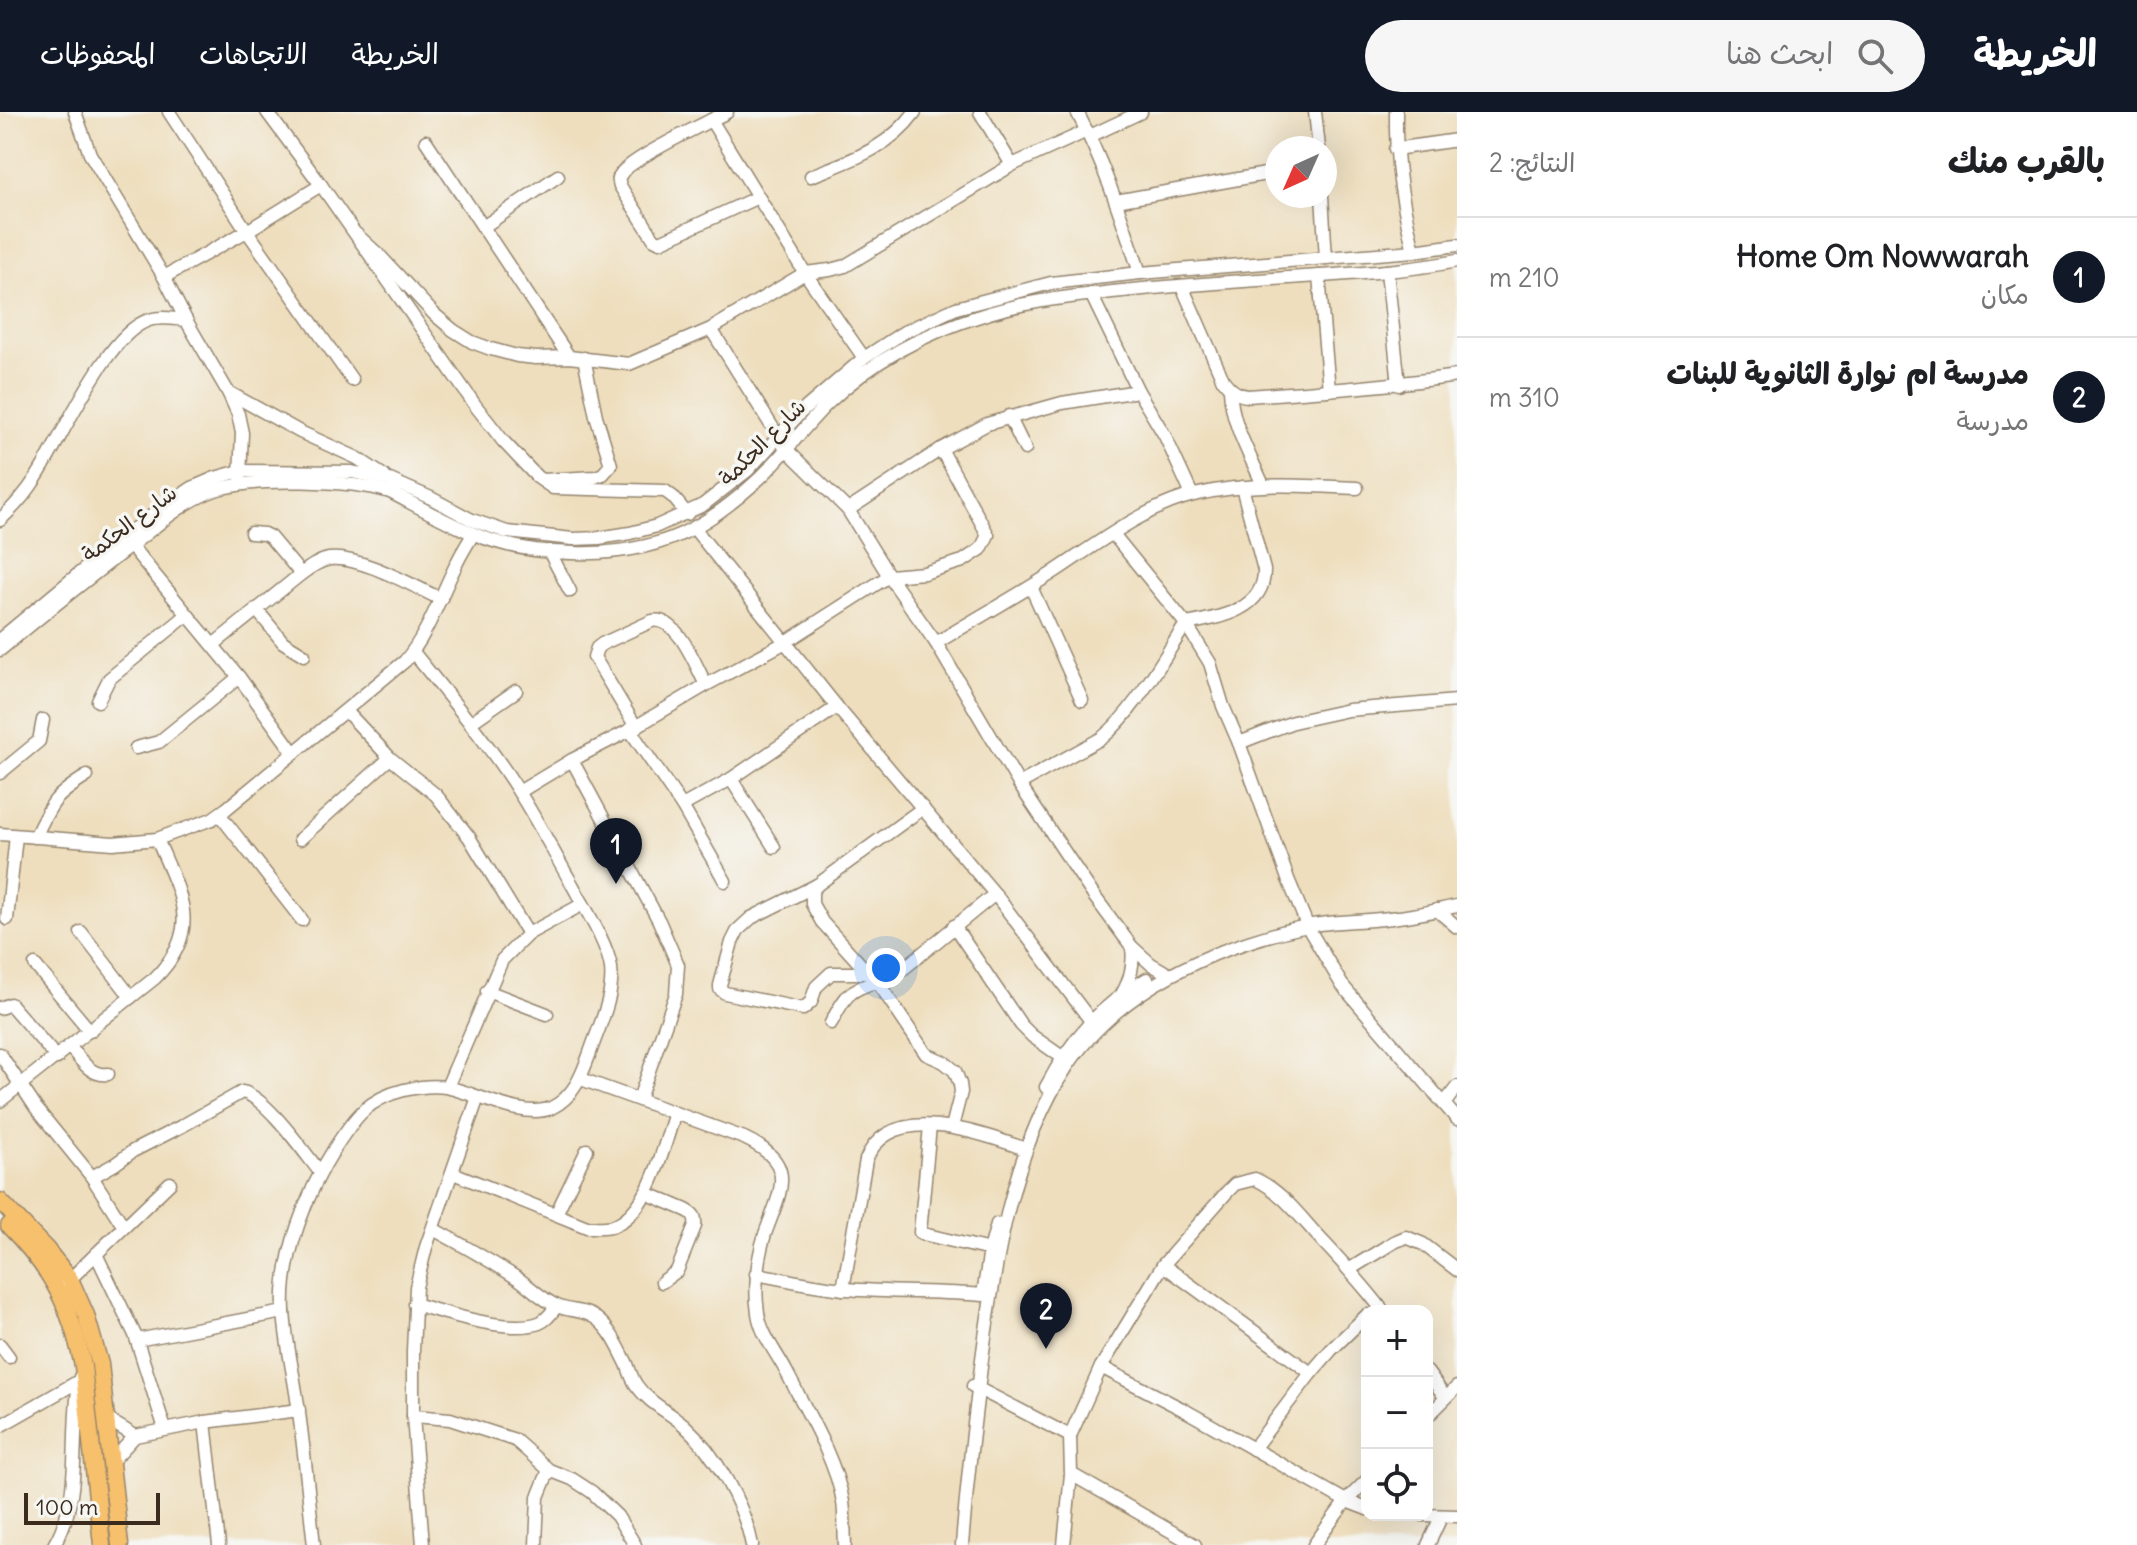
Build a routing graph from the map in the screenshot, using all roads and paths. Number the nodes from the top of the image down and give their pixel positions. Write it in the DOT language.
graph roads {
  1 [pos="75,112"];
  2 [pos="169,112"];
  3 [pos="267,112"];
  4 [pos="727,112"];
  5 [pos="915,112"];
  6 [pos="980,112"];
  7 [pos="1077,112"];
  8 [pos="1141,112"];
  9 [pos="1315,112"];
  10 [pos="1396,112"];
  11 [pos="711,120"];
  12 [pos="1088,133"];
  13 [pos="1318,136"];
  14 [pos="1457,140"];
  15 [pos="426,141"];
  16 [pos="1395,149"];
  17 [pos="1012,165"];
  18 [pos="1265,174"];
  19 [pos="558,176"];
  20 [pos="811,176"];
  21 [pos="321,185"];
  22 [pos="758,197"];
  23 [pos="1116,201"];
  24 [pos="1323,208"];
  25 [pos="483,227"];
  26 [pos="247,231"];
  27 [pos="356,234"];
  28 [pos="1457,245"];
  29 [pos="1414,251"];
  30 [pos="1326,258"];
  31 [pos="1457,261"];
  32 [pos="1387,271"];
  33 [pos="805,273"];
  34 [pos="1140,273"];
  35 [pos="1319,276"];
  36 [pos="164,277"];
  37 [pos="1182,286"];
  38 [pos="1091,294"];
  39 [pos="186,320"];
  40 [pos="711,329"];
  41 [pos="569,357"];
  42 [pos="584,358"];
  43 [pos="864,358"];
  44 [pos="1457,376"];
  45 [pos="352,380"];
  46 [pos="1399,385"];
  47 [pos="1230,389"];
  48 [pos="1329,390"];
  49 [pos="1138,391"];
  50 [pos="228,392"];
  51 [pos="1009,416"];
  52 [pos="778,437"];
  53 [pos="786,449"];
  54 [pos="941,449"];
  55 [pos="1025,449"];
  56 [pos="240,478"];
  57 [pos="390,480"];
  58 [pos="542,480"];
  59 [pos="1263,485"];
  60 [pos="1242,487"];
  61 [pos="1357,488"];
  62 [pos="1192,495"];
  63 [pos="848,510"];
  64 [pos="687,514"];
  65 [pos="0,520"];
  66 [pos="694,528"];
  67 [pos="251,533"];
  68 [pos="473,534"];
  69 [pos="1113,534"];
  70 [pos="131,546"];
  71 [pos="549,551"];
  72 [pos="301,574"];
  73 [pos="889,576"];
  74 [pos="1031,587"];
  75 [pos="570,591"];
  76 [pos="441,599"];
  77 [pos="256,609"];
  78 [pos="187,615"];
  79 [pos="1186,624"];
  80 [pos="0,639"];
  81 [pos="786,642"];
  82 [pos="936,643"];
  83 [pos="213,645"];
  84 [pos="0,650"];
  85 [pos="413,652"];
  86 [pos="304,655"];
  87 [pos="239,677"];
  88 [pos="706,685"];
  89 [pos="516,691"];
  90 [pos="1082,700"];
  91 [pos="98,701"];
  92 [pos="1457,701"];
  93 [pos="837,707"];
  94 [pos="346,711"];
  95 [pos="43,720"];
  96 [pos="470,723"];
  97 [pos="633,729"];
  98 [pos="1239,743"];
  99 [pos="136,748"];
  100 [pos="294,753"];
  101 [pos="390,758"];
  102 [pos="572,760"];
  103 [pos="0,773"];
  104 [pos="87,776"];
  105 [pos="731,779"];
  106 [pos="1019,784"];
  107 [pos="519,792"];
  108 [pos="682,806"];
  109 [pos="923,808"];
  110 [pos="220,815"];
  111 [pos="0,834"];
  112 [pos="16,836"];
  113 [pos="35,837"];
  114 [pos="157,839"];
  115 [pos="300,839"];
  116 [pos="774,847"];
  117 [pos="725,881"];
  118 [pos="817,885"];
  119 [pos="995,894"];
  120 [pos="583,904"];
  121 [pos="1457,906"];
  122 [pos="1433,911"];
  123 [pos="7,919"];
  124 [pos="302,920"];
  125 [pos="1306,923"];
  126 [pos="954,926"];
  127 [pos="1457,927"];
  128 [pos="81,932"];
  129 [pos="528,934"];
  130 [pos="1132,947"];
  131 [pos="35,965"];
  132 [pos="1166,973"];
  133 [pos="875,981"];
  134 [pos="487,991"];
  135 [pos="1122,995"];
  136 [pos="131,997"];
  137 [pos="0,1008"];
  138 [pos="547,1014"];
  139 [pos="1091,1021"];
  140 [pos="831,1023"];
  141 [pos="90,1031"];
  142 [pos="70,1047"];
  143 [pos="0,1054"];
  144 [pos="1062,1057"];
  145 [pos="57,1058"];
  146 [pos="108,1074"];
  147 [pos="581,1079"];
  148 [pos="21,1085"];
  149 [pos="447,1087"];
  150 [pos="1457,1087"];
  151 [pos="478,1097"];
  152 [pos="639,1099"];
  153 [pos="0,1101"];
  154 [pos="1444,1104"];
  155 [pos="675,1113"];
  156 [pos="1457,1119"];
  157 [pos="930,1126"];
  158 [pos="952,1127"];
  159 [pos="1020,1147"];
  160 [pos="587,1150"];
  161 [pos="320,1172"];
  162 [pos="453,1173"];
  163 [pos="92,1177"];
  164 [pos="170,1183"];
  165 [pos="646,1193"];
  166 [pos="0,1201"];
  167 [pos="556,1214"];
  168 [pos="0,1216"];
  169 [pos="124,1227"];
  170 [pos="433,1229"];
  171 [pos="990,1250"];
  172 [pos="96,1254"];
  173 [pos="1163,1265"];
  174 [pos="1350,1269"];
  175 [pos="1457,1270"];
  176 [pos="756,1274"];
  177 [pos="662,1282"];
  178 [pos="65,1284"];
  179 [pos="843,1289"];
  180 [pos="983,1295"];
  181 [pos="414,1304"];
  182 [pos="1374,1305"];
  183 [pos="557,1306"];
  184 [pos="284,1312"];
  185 [pos="1361,1321"];
  186 [pos="137,1340"];
  187 [pos="0,1345"];
  188 [pos="9,1357"];
  189 [pos="1101,1367"];
  190 [pos="1311,1373"];
  191 [pos="81,1374"];
  192 [pos="1431,1377"];
  193 [pos="976,1387"];
  194 [pos="1457,1387"];
  195 [pos="1445,1397"];
  196 [pos="299,1410"];
  197 [pos="1433,1410"];
  198 [pos="413,1416"];
  199 [pos="107,1419"];
  200 [pos="205,1422"];
  201 [pos="0,1426"];
  202 [pos="165,1429"];
  203 [pos="135,1436"];
  204 [pos="1070,1436"];
  205 [pos="1253,1449"];
  206 [pos="112,1461"];
  207 [pos="549,1470"];
  208 [pos="1071,1474"];
  209 [pos="1361,1486"];
  210 [pos="1346,1501"];
  211 [pos="1361,1507"];
  212 [pos="1433,1516"];
  213 [pos="1457,1516"];
  214 [pos="1441,1517"];
  215 [pos="962,1540"];
  216 [pos="54,1545"];
  217 [pos="102,1545"];
  218 [pos="120,1545"];
  219 [pos="219,1545"];
  220 [pos="314,1545"];
  221 [pos="423,1545"];
  222 [pos="536,1545"];
  223 [pos="635,1545"];
  224 [pos="752,1545"];
  225 [pos="845,1545"];
  226 [pos="1064,1545"];
  227 [pos="1195,1545"];
  228 [pos="1314,1545"];
  229 [pos="1428,1545"];
  1 -- 36 [label="street"];
  2 -- 26 [label="street"];
  3 -- 21 [label="street"];
  4 -- 11 [label="street"];
  5 -- 20 [label="street"];
  6 -- 17 [label="street"];
  7 -- 12 [label="street"];
  8 -- 12 [label="street"];
  9 -- 13 [label="street"];
  10 -- 16 [label="street"];
  11 -- 22 [label="street"];
  11 -- 22 [label="street"];
  12 -- 17 [label="street"];
  12 -- 23 [label="street"];
  14 -- 16 [label="street"];
  15 -- 25 [label="street"];
  16 -- 29 [label="street"];
  17 -- 33 [label="street"];
  18 -- 23 [label="street"];
  19 -- 25 [label="street"];
  21 -- 26 [label="street"];
  21 -- 27 [label="street"];
  22 -- 33 [label="street"];
  23 -- 34 [label="street"];
  24 -- 30 [label="street"];
  25 -- 41 [label="street"];
  26 -- 36 [label="street"];
  26 -- 45 [label="street"];
  27 -- 41 [label="street"];
  27 -- 58 [label="street"];
  28 -- 29 [label="street, شارع الحكمة"];
  29 -- 30 [label="street, شارع الحكمة"];
  30 -- 34 [label="street, شارع الحكمة"];
  31 -- 32 [label="street, شارع الحكمة"];
  32 -- 35 [label="street, شارع الحكمة"];
  32 -- 46 [label="street"];
  33 -- 40 [label="street"];
  33 -- 43 [label="street"];
  34 -- 43 [label="street, شارع الحكمة"];
  35 -- 37 [label="street, شارع الحكمة"];
  35 -- 48 [label="street"];
  36 -- 39 [label="street"];
  37 -- 38 [label="street, شارع الحكمة"];
  37 -- 47 [label="street"];
  38 -- 49 [label="street"];
  38 -- 53 [label="street, شارع الحكمة"];
  39 -- 50 [label="street"];
  39 -- 65 [label="street"];
  40 -- 42 [label="street"];
  40 -- 52 [label="street"];
  41 -- 42 [label="street"];
  42 -- 58 [label="street"];
  43 -- 52 [label="street, شارع الحكمة"];
  44 -- 46 [label="street"];
  46 -- 48 [label="street"];
  47 -- 48 [label="street"];
  47 -- 59 [label="street"];
  49 -- 51 [label="street"];
  49 -- 62 [label="street"];
  50 -- 56 [label="street"];
  50 -- 57 [label="street"];
  51 -- 54 [label="street"];
  51 -- 55 [label="street"];
  52 -- 53 [label="street"];
  52 -- 64 [label="street, شارع الحكمة"];
  53 -- 63 [label="street"];
  53 -- 66 [label="street, شارع الحكمة"];
  54 -- 63 [label="street"];
  54 -- 73 [label="street"];
  56 -- 57 [label="street, شارع الحكمة"];
  56 -- 68 [label="street, شارع الحكمة"];
  56 -- 70 [label="street, شارع الحكمة"];
  56 -- 80 [label="street, شارع الحكمة"];
  57 -- 64 [label="street, شارع الحكمة"];
  58 -- 64 [label="street"];
  59 -- 60 [label="street"];
  59 -- 61 [label="street"];
  60 -- 62 [label="street"];
  60 -- 79 [label="street"];
  62 -- 69 [label="street"];
  63 -- 73 [label="street"];
  66 -- 71 [label="street, شارع الحكمة"];
  66 -- 81 [label="street"];
  67 -- 72 [label="street"];
  68 -- 71 [label="street, شارع الحكمة"];
  68 -- 76 [label="street"];
  69 -- 74 [label="street"];
  69 -- 79 [label="street"];
  70 -- 78 [label="street"];
  70 -- 84 [label="street, شارع الحكمة"];
  71 -- 75 [label="street"];
  72 -- 76 [label="street"];
  72 -- 77 [label="street"];
  73 -- 81 [label="street"];
  73 -- 82 [label="street"];
  74 -- 82 [label="street"];
  74 -- 90 [label="street"];
  76 -- 85 [label="street"];
  77 -- 83 [label="street"];
  77 -- 86 [label="street"];
  78 -- 83 [label="street"];
  78 -- 91 [label="street"];
  79 -- 98 [label="street"];
  79 -- 106 [label="street"];
  81 -- 88 [label="street"];
  81 -- 93 [label="street"];
  82 -- 106 [label="street"];
  83 -- 87 [label="street"];
  85 -- 94 [label="street"];
  85 -- 96 [label="street"];
  87 -- 99 [label="street"];
  87 -- 100 [label="street"];
  88 -- 97 [label="street"];
  88 -- 97 [label="street"];
  89 -- 96 [label="street"];
  92 -- 98 [label="street"];
  93 -- 105 [label="street"];
  93 -- 109 [label="street"];
  94 -- 100 [label="street"];
  94 -- 101 [label="street"];
  95 -- 103 [label="street"];
  96 -- 107 [label="street"];
  97 -- 102 [label="street"];
  97 -- 108 [label="street"];
  98 -- 125 [label="street"];
  100 -- 110 [label="street"];
  101 -- 115 [label="street"];
  101 -- 129 [label="street"];
  102 -- 107 [label="street"];
  102 -- 152 [label="street"];
  104 -- 113 [label="street"];
  105 -- 108 [label="street"];
  105 -- 116 [label="street"];
  106 -- 130 [label="street"];
  107 -- 120 [label="street"];
  108 -- 117 [label="street"];
  109 -- 118 [label="street"];
  109 -- 119 [label="street"];
  110 -- 114 [label="street"];
  110 -- 124 [label="street"];
  111 -- 112 [label="street"];
  112 -- 113 [label="street"];
  112 -- 123 [label="street"];
  113 -- 114 [label="street"];
  114 -- 136 [label="street"];
  118 -- 133 [label="street"];
  118 -- 133 [label="street"];
  119 -- 126 [label="street"];
  119 -- 139 [label="street"];
  120 -- 129 [label="street"];
  120 -- 147 [label="street"];
  121 -- 122 [label="street"];
  122 -- 125 [label="street"];
  122 -- 127 [label="street"];
  125 -- 132 [label="street"];
  125 -- 154 [label="street"];
  126 -- 133 [label="street"];
  126 -- 144 [label="street"];
  128 -- 136 [label="street"];
  129 -- 134 [label="street"];
  130 -- 132 [label="street"];
  130 -- 135 [label="street"];
  131 -- 141 [label="street"];
  132 -- 135 [label="street"];
  132 -- 193 [label="street"];
  133 -- 140 [label="street"];
  133 -- 158 [label="street"];
  134 -- 138 [label="street"];
  134 -- 149 [label="street"];
  135 -- 139 [label="street"];
  136 -- 141 [label="street"];
  137 -- 145 [label="street"];
  139 -- 144 [label="street"];
  141 -- 142 [label="street"];
  142 -- 145 [label="street"];
  142 -- 146 [label="street"];
  143 -- 148 [label="street"];
  144 -- 159 [label="street"];
  145 -- 148 [label="street"];
  147 -- 151 [label="street"];
  147 -- 152 [label="street"];
  148 -- 153 [label="street"];
  148 -- 163 [label="street"];
  149 -- 151 [label="street"];
  149 -- 161 [label="street"];
  150 -- 154 [label="street"];
  151 -- 162 [label="street"];
  152 -- 155 [label="street"];
  154 -- 156 [label="street"];
  155 -- 165 [label="street"];
  155 -- 176 [label="street"];
  157 -- 158 [label="street"];
  157 -- 171 [label="street"];
  157 -- 179 [label="street"];
  158 -- 159 [label="street"];
  159 -- 171 [label="street"];
  160 -- 167 [label="street"];
  161 -- 163 [label="street"];
  161 -- 184 [label="street"];
  162 -- 167 [label="street"];
  162 -- 170 [label="street"];
  163 -- 169 [label="street"];
  164 -- 169 [label="street"];
  165 -- 167 [label="street"];
  165 -- 177 [label="street"];
  166 -- 178 [label="main road"];
  168 -- 178 [label="main road"];
  169 -- 172 [label="street"];
  170 -- 181 [label="street"];
  170 -- 183 [label="street"];
  171 -- 180 [label="street"];
  172 -- 178 [label="street"];
  172 -- 186 [label="street"];
  173 -- 174 [label="street"];
  173 -- 189 [label="street"];
  173 -- 190 [label="street"];
  174 -- 175 [label="street"];
  174 -- 182 [label="street"];
  176 -- 179 [label="street"];
  176 -- 225 [label="street"];
  178 -- 191 [label="main road"];
  178 -- 199 [label="main road"];
  179 -- 180 [label="street"];
  180 -- 193 [label="street"];
  181 -- 183 [label="street"];
  181 -- 198 [label="street"];
  183 -- 224 [label="street"];
  184 -- 186 [label="street"];
  184 -- 196 [label="street"];
  185 -- 190 [label="street"];
  186 -- 202 [label="street"];
  187 -- 188 [label="street"];
  189 -- 204 [label="street"];
  189 -- 205 [label="street"];
  190 -- 205 [label="street"];
  191 -- 201 [label="street"];
  191 -- 216 [label="street"];
  191 -- 217 [label="main road"];
  192 -- 195 [label="street"];
  193 -- 204 [label="street"];
  193 -- 215 [label="street"];
  194 -- 195 [label="street"];
  195 -- 197 [label="street"];
  196 -- 200 [label="street"];
  196 -- 220 [label="street"];
  198 -- 207 [label="street"];
  198 -- 221 [label="street"];
  199 -- 203 [label="street"];
  199 -- 206 [label="main road"];
  200 -- 202 [label="street"];
  200 -- 219 [label="street"];
  202 -- 203 [label="street"];
  203 -- 206 [label="street"];
  204 -- 208 [label="street"];
  205 -- 210 [label="street"];
  206 -- 218 [label="main road"];
  207 -- 222 [label="street"];
  207 -- 223 [label="street"];
  208 -- 226 [label="street"];
  208 -- 227 [label="street"];
  209 -- 210 [label="street"];
  210 -- 211 [label="street"];
  210 -- 228 [label="street"];
  212 -- 214 [label="street"];
  213 -- 214 [label="street"];
  214 -- 229 [label="street"];
}
